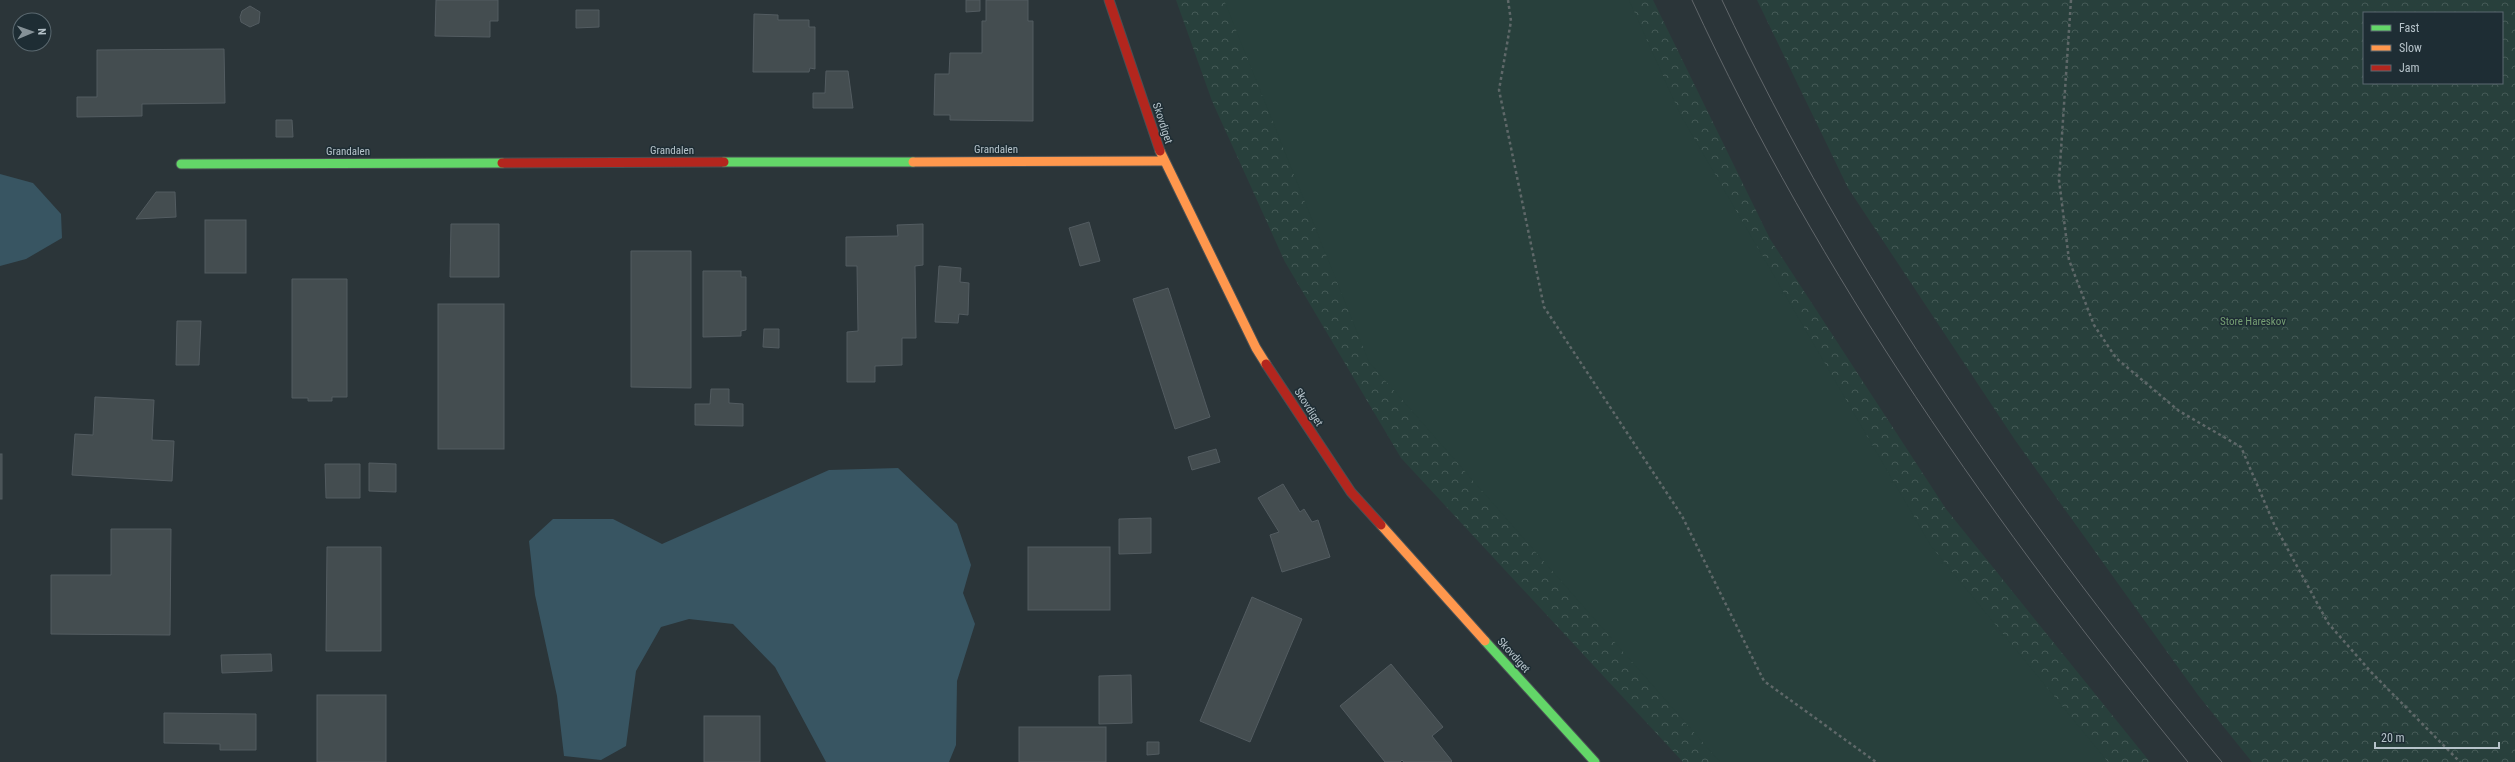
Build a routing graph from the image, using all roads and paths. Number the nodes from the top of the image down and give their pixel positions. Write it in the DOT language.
graph roads {
  1 [pos="1109,0"];
  2 [pos="1508,0"];
  3 [pos="2071,0"];
  4 [pos="1163,161"];
  5 [pos="181,164"];
  6 [pos="1595,762"];
  7 [pos="1876,762"];
  8 [pos="2460,762"];
  1 -- 4 [label="street, Skovdiget"];
  2 -- 7 [label="path"];
  3 -- 8 [label="path"];
  4 -- 5 [label="street, Grandalen"];
  4 -- 6 [label="street, Skovdiget"];
}
